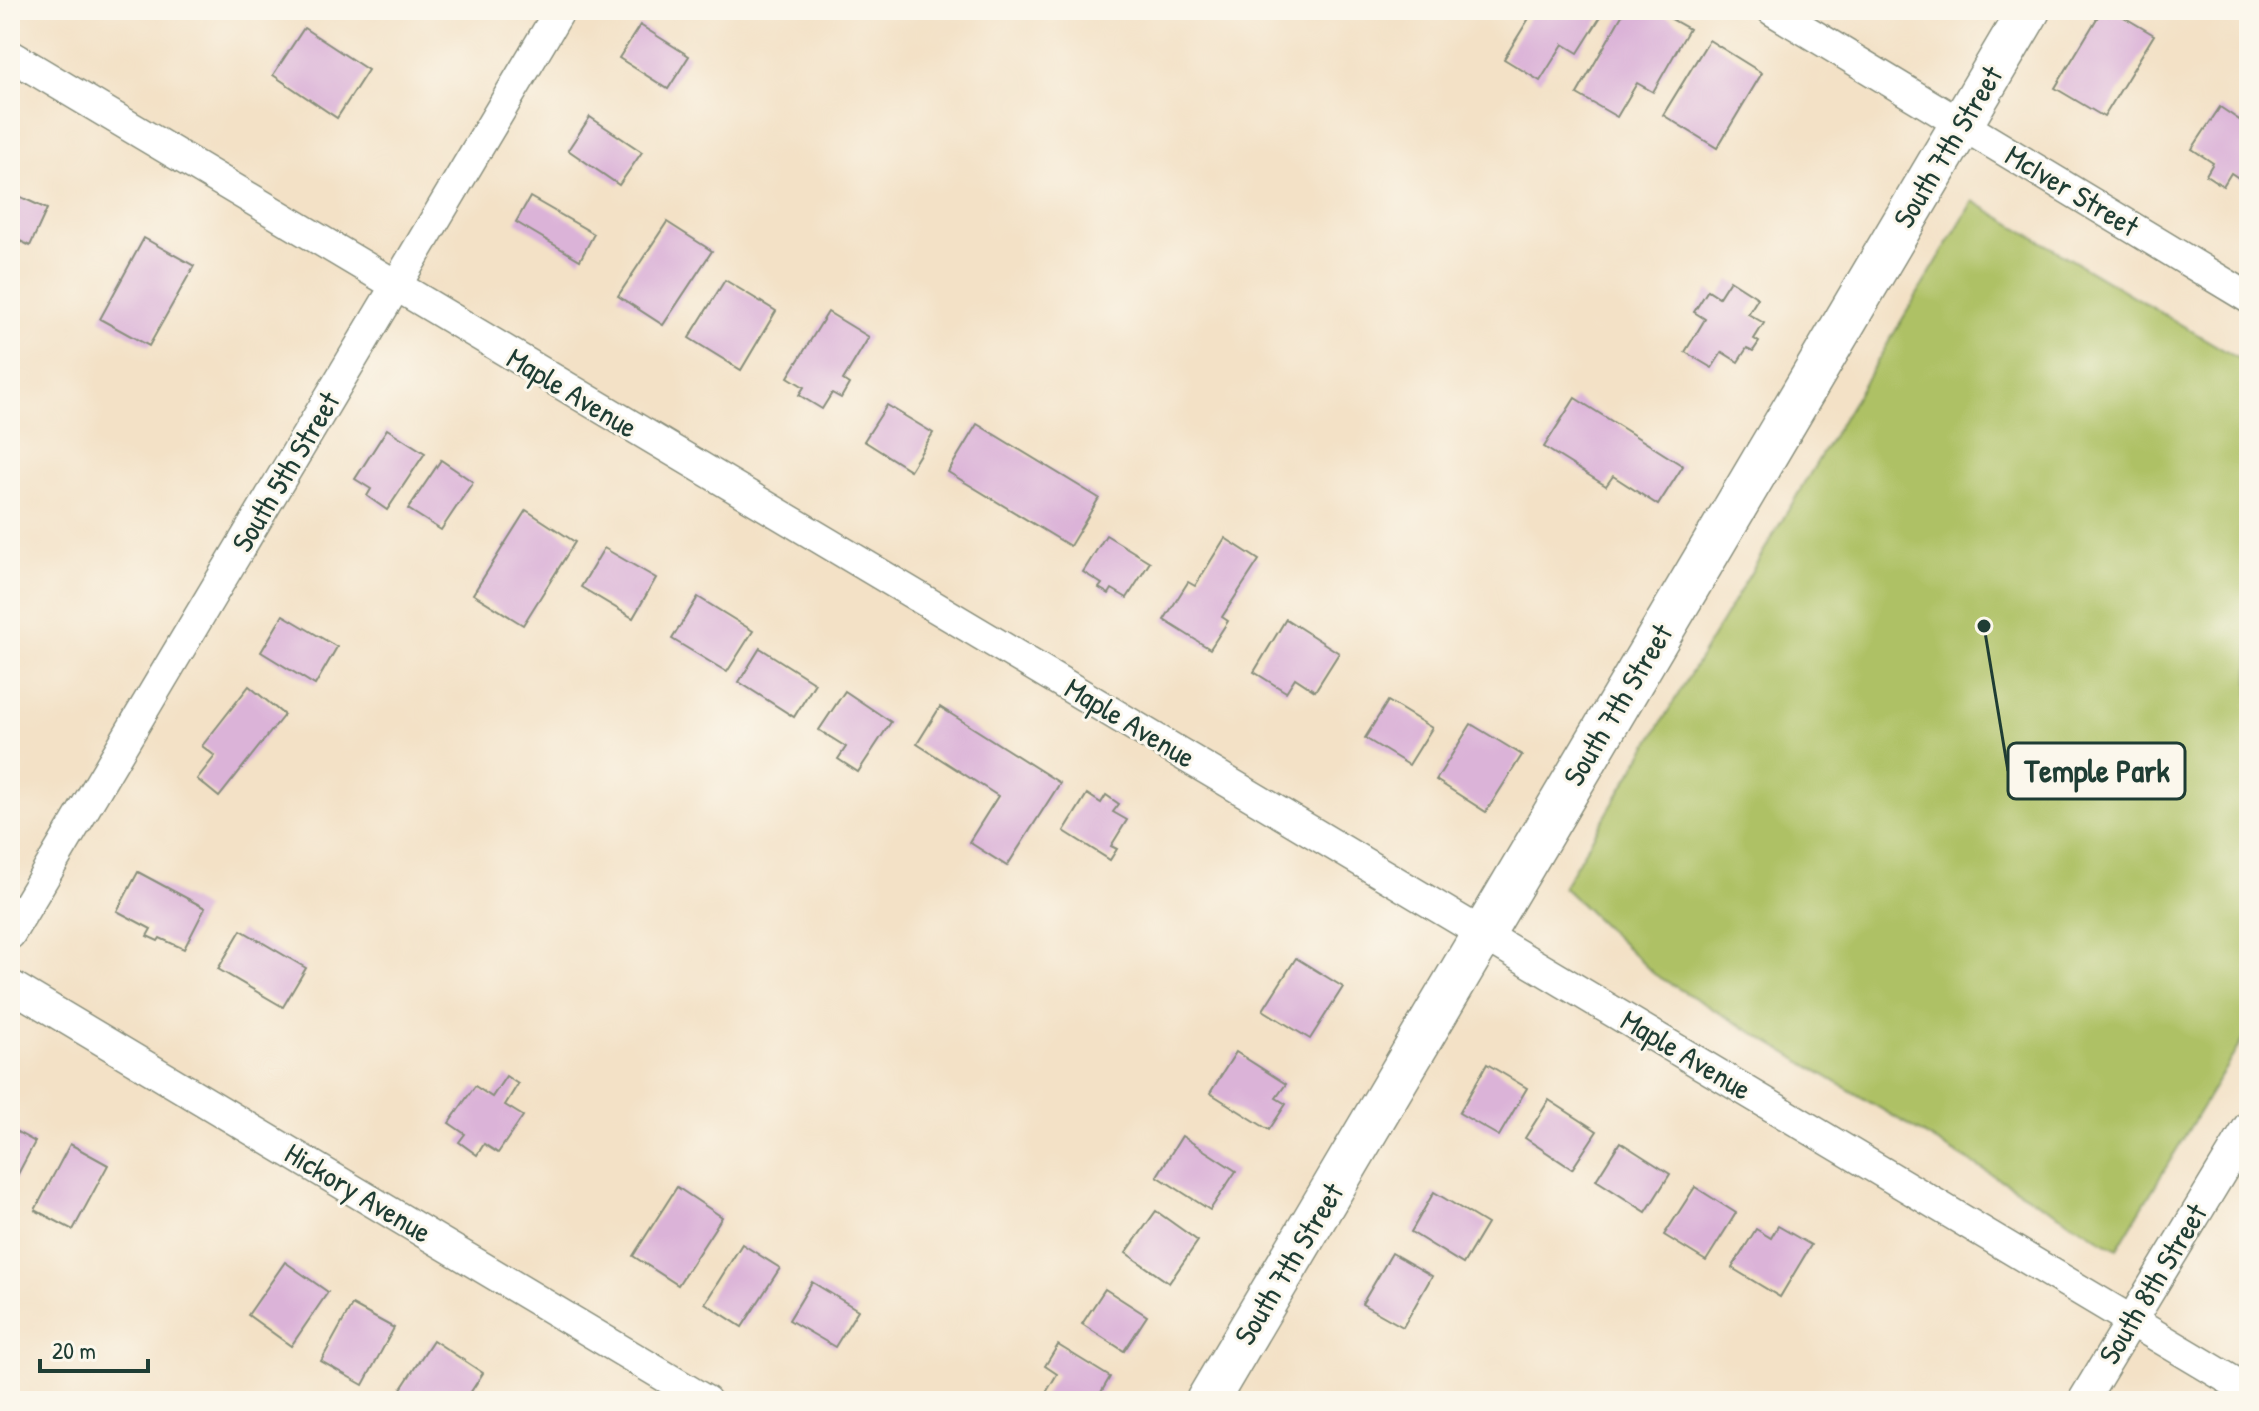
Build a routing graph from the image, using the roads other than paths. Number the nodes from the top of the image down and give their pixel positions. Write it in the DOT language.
graph roads {
  1 [pos="560,10"];
  2 [pos="1772,10"];
  3 [pos="2029,10"];
  4 [pos="10,55"];
  5 [pos="1961,124"];
  6 [pos="395,288"];
  7 [pos="2249,298"];
  8 [pos="1483,932"];
  9 [pos="10,934"];
  10 [pos="10,985"];
  11 [pos="2249,1126"];
  12 [pos="2130,1323"];
  13 [pos="2249,1391"];
  14 [pos="706,1401"];
  15 [pos="1207,1401"];
  16 [pos="2083,1401"];
  1 -- 6 [label="street, South 5th Street"];
  2 -- 5 [label="street, McIver Street"];
  3 -- 5 [label="street, South 7th Street"];
  4 -- 6 [label="street, Maple Avenue"];
  5 -- 7 [label="street, McIver Street"];
  5 -- 8 [label="street, South 7th Street"];
  6 -- 8 [label="street, Maple Avenue"];
  6 -- 9 [label="street, South 5th Street"];
  8 -- 12 [label="street, Maple Avenue"];
  8 -- 15 [label="street, South 7th Street"];
  10 -- 14 [label="street, Hickory Avenue"];
  11 -- 12 [label="street, South 8th Street"];
  12 -- 13 [label="street, Maple Avenue"];
  12 -- 16 [label="street, South 8th Street"];
}
